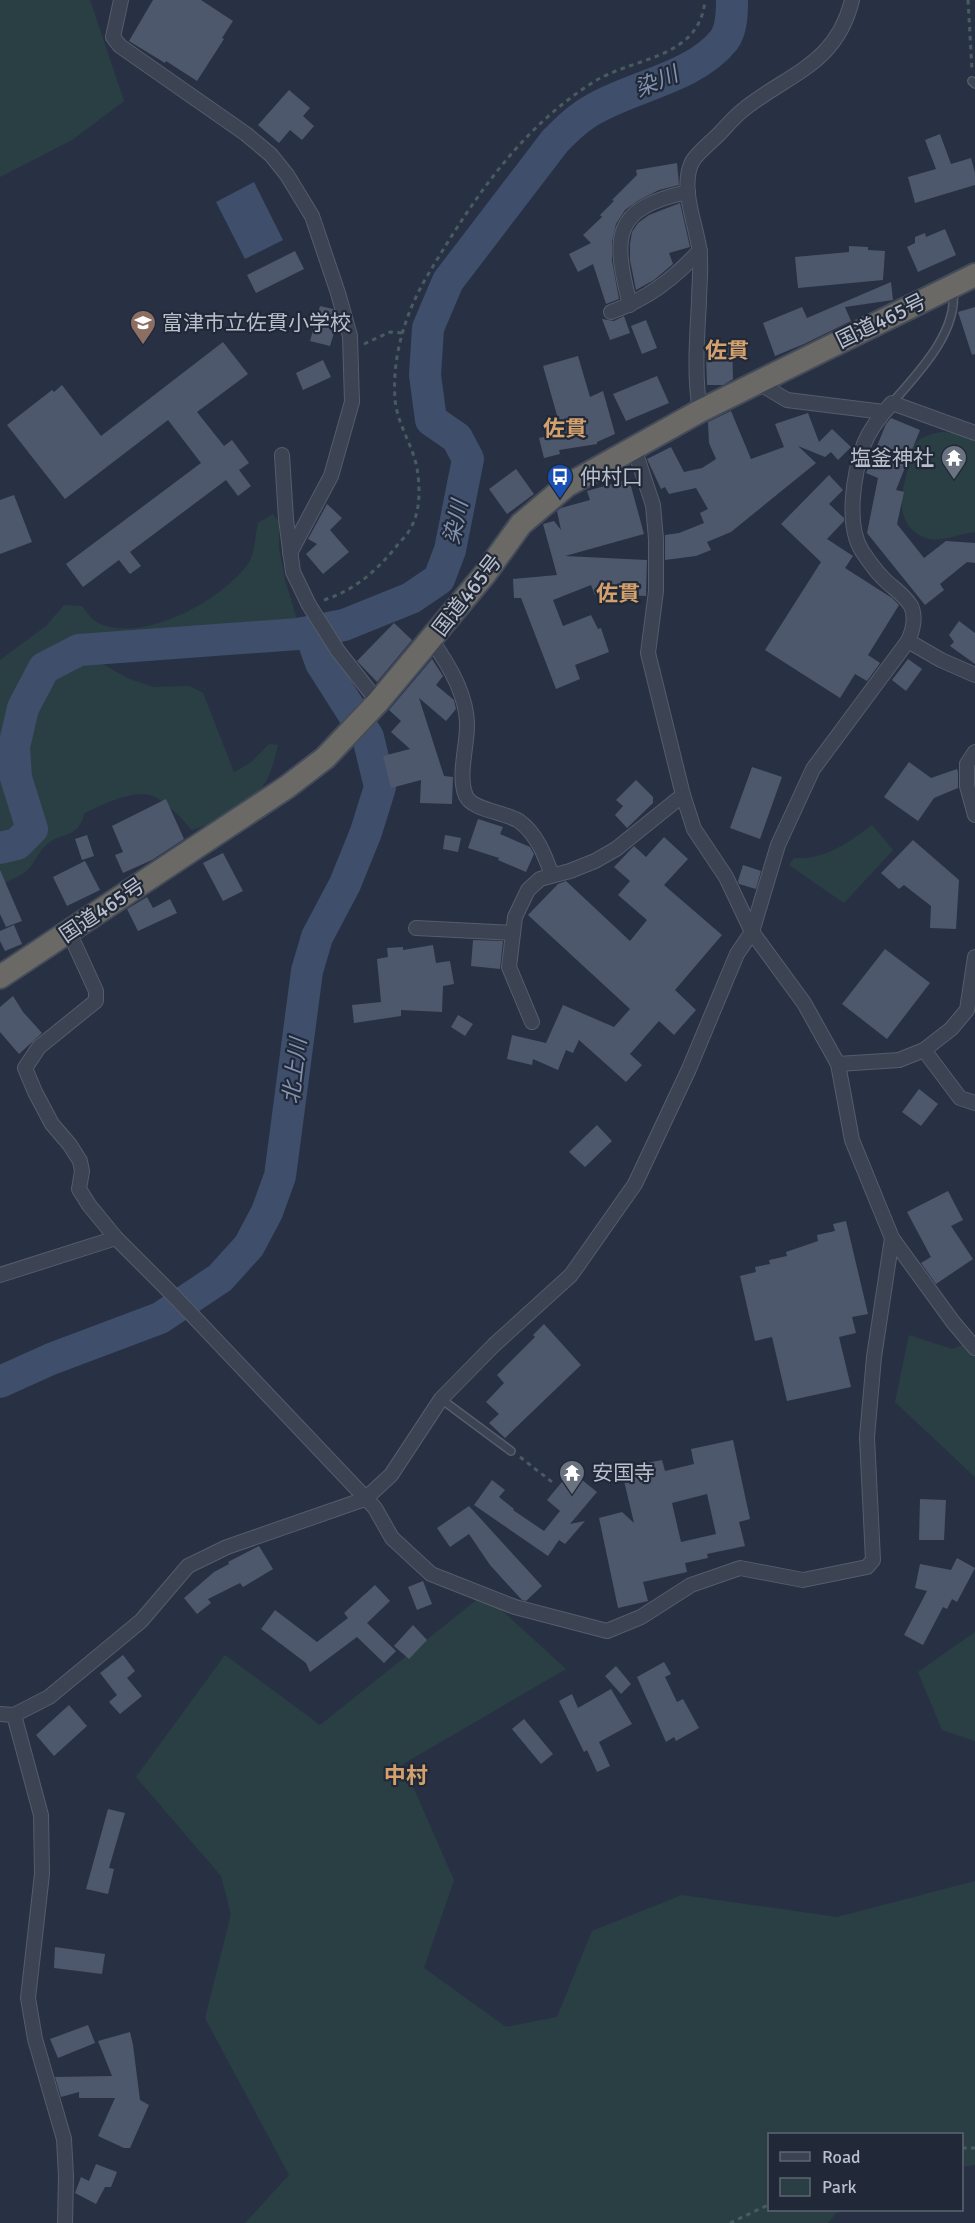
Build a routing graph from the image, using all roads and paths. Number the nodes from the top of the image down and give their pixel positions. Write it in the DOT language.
graph roads {
  1 [pos="121,0"];
  2 [pos="705,0"];
  3 [pos="852,0"];
  4 [pos="968,0"];
  5 [pos="974,83"];
  6 [pos="688,192"];
  7 [pos="700,250"];
  8 [pos="975,274"];
  9 [pos="952,286"];
  10 [pos="630,305"];
  11 [pos="610,312"];
  12 [pos="402,333"];
  13 [pos="350,350"];
  14 [pos="757,382"];
  15 [pos="888,407"];
  16 [pos="700,411"];
  17 [pos="975,433"];
  18 [pos="634,448"];
  19 [pos="282,455"];
  20 [pos="290,553"];
  21 [pos="309,605"];
  22 [pos="431,640"];
  23 [pos="908,641"];
  24 [pos="975,675"];
  25 [pos="373,707"];
  26 [pos="975,752"];
  27 [pos="683,795"];
  28 [pos="975,815"];
  29 [pos="552,875"];
  30 [pos="416,928"];
  31 [pos="69,932"];
  32 [pos="752,932"];
  33 [pos="513,933"];
  34 [pos="975,957"];
  35 [pos="0,978"];
  36 [pos="532,1022"];
  37 [pos="924,1050"];
  38 [pos="838,1064"];
  39 [pos="975,1103"];
  40 [pos="116,1238"];
  41 [pos="892,1238"];
  42 [pos="0,1275"];
  43 [pos="975,1348"];
  44 [pos="441,1399"];
  45 [pos="511,1451"];
  46 [pos="552,1482"];
  47 [pos="365,1499"];
  48 [pos="7,1714"];
  49 [pos="768,2205"];
  50 [pos="65,2223"];
  51 [pos="730,2223"];
  1 -- 13 [label="street"];
  2 -- 12 [label="path"];
  3 -- 6 [label="street"];
  4 -- 5 [label="path"];
  6 -- 7 [label="street"];
  6 -- 10 [label="street"];
  7 -- 10 [label="street"];
  7 -- 16 [label="street"];
  8 -- 9 [label="highway, 国道465号"];
  9 -- 14 [label="highway, 国道465号"];
  9 -- 15 [label="lane"];
  10 -- 11 [label="street"];
  12 -- 13 [label="path"];
  12 -- 21 [label="path"];
  13 -- 20 [label="street"];
  14 -- 15 [label="street"];
  14 -- 16 [label="highway, 国道465号"];
  15 -- 17 [label="street"];
  15 -- 23 [label="street"];
  16 -- 18 [label="highway, 国道465号"];
  18 -- 22 [label="highway, 国道465号"];
  18 -- 27 [label="street"];
  19 -- 20 [label="street"];
  20 -- 21 [label="street"];
  21 -- 25 [label="street"];
  22 -- 25 [label="highway, 国道465号"];
  22 -- 29 [label="street"];
  23 -- 24 [label="street"];
  23 -- 32 [label="street"];
  25 -- 31 [label="highway, 国道465号"];
  26 -- 28 [label="street"];
  27 -- 29 [label="street"];
  27 -- 32 [label="street"];
  29 -- 33 [label="street"];
  30 -- 33 [label="street"];
  31 -- 35 [label="highway, 国道465号"];
  31 -- 40 [label="street"];
  32 -- 38 [label="street"];
  32 -- 44 [label="street"];
  33 -- 36 [label="street"];
  34 -- 37 [label="street"];
  37 -- 38 [label="street"];
  37 -- 39 [label="street"];
  38 -- 41 [label="street"];
  40 -- 42 [label="street"];
  40 -- 47 [label="street"];
  41 -- 43 [label="street"];
  41 -- 47 [label="street"];
  44 -- 45 [label="lane"];
  44 -- 47 [label="street"];
  45 -- 46 [label="path"];
  47 -- 48 [label="street"];
  48 -- 50 [label="street"];
  49 -- 51 [label="path"];
}
